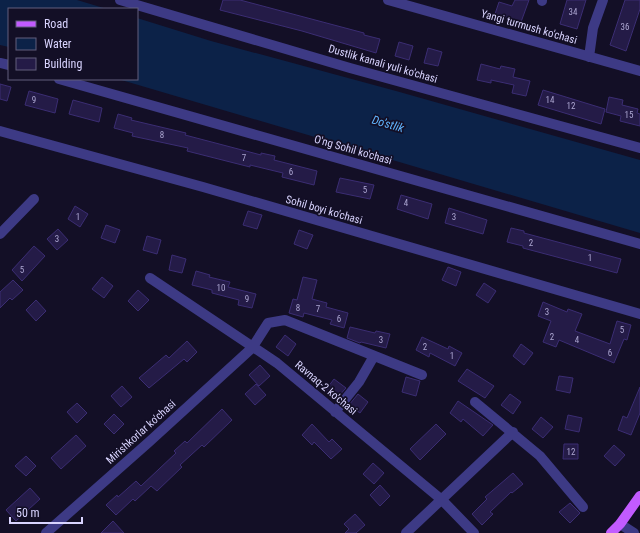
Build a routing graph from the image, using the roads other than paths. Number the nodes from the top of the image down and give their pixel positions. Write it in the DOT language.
graph roads {
  1 [pos="120,0"];
  2 [pos="388,0"];
  3 [pos="603,0"];
  4 [pos="589,57"];
  5 [pos="640,71"];
  6 [pos="63,80"];
  7 [pos="0,131"];
  8 [pos="640,148"];
  9 [pos="34,200"];
  10 [pos="0,234"];
  11 [pos="640,244"];
  12 [pos="150,278"];
  13 [pos="640,314"];
  14 [pos="252,348"];
  15 [pos="374,356"];
  16 [pos="422,375"];
  17 [pos="475,402"];
  18 [pos="335,412"];
  19 [pos="513,432"];
  20 [pos="640,496"];
  21 [pos="442,500"];
  22 [pos="583,507"];
  23 [pos="620,524"];
  24 [pos="46,533"];
  25 [pos="406,533"];
  26 [pos="474,533"];
  27 [pos="611,533"];
  28 [pos="634,533"];
  1 -- 8 [label="street, Dustlik kanali yuli ko'chasi"];
  2 -- 4 [label="street, Yangi turmush ko'chasi"];
  3 -- 4 [label="street"];
  4 -- 5 [label="street, Yangi turmush ko'chasi"];
  6 -- 11 [label="street, O'ng Sohil ko'chasi"];
  7 -- 13 [label="street, Sohil boyi ko'chasi"];
  9 -- 10 [label="street"];
  12 -- 14 [label="street, Ravnaq-2 ko'chasi"];
  14 -- 15 [label="street, Mirishkorlar ko'chasi"];
  14 -- 18 [label="street, Ravnaq-2 ko'chasi"];
  14 -- 24 [label="street, Mirishkorlar ko'chasi"];
  15 -- 16 [label="street, Mirishkorlar ko'chasi"];
  15 -- 18 [label="street"];
  17 -- 19 [label="street"];
  18 -- 21 [label="street, Ravnaq-2 ko'chasi"];
  19 -- 21 [label="street"];
  19 -- 22 [label="street"];
  20 -- 23 [label="main road"];
  21 -- 25 [label="street"];
  21 -- 26 [label="street, Ravnaq-2 ko'chasi"];
  23 -- 27 [label="main road"];
  23 -- 28 [label="street"];
}
